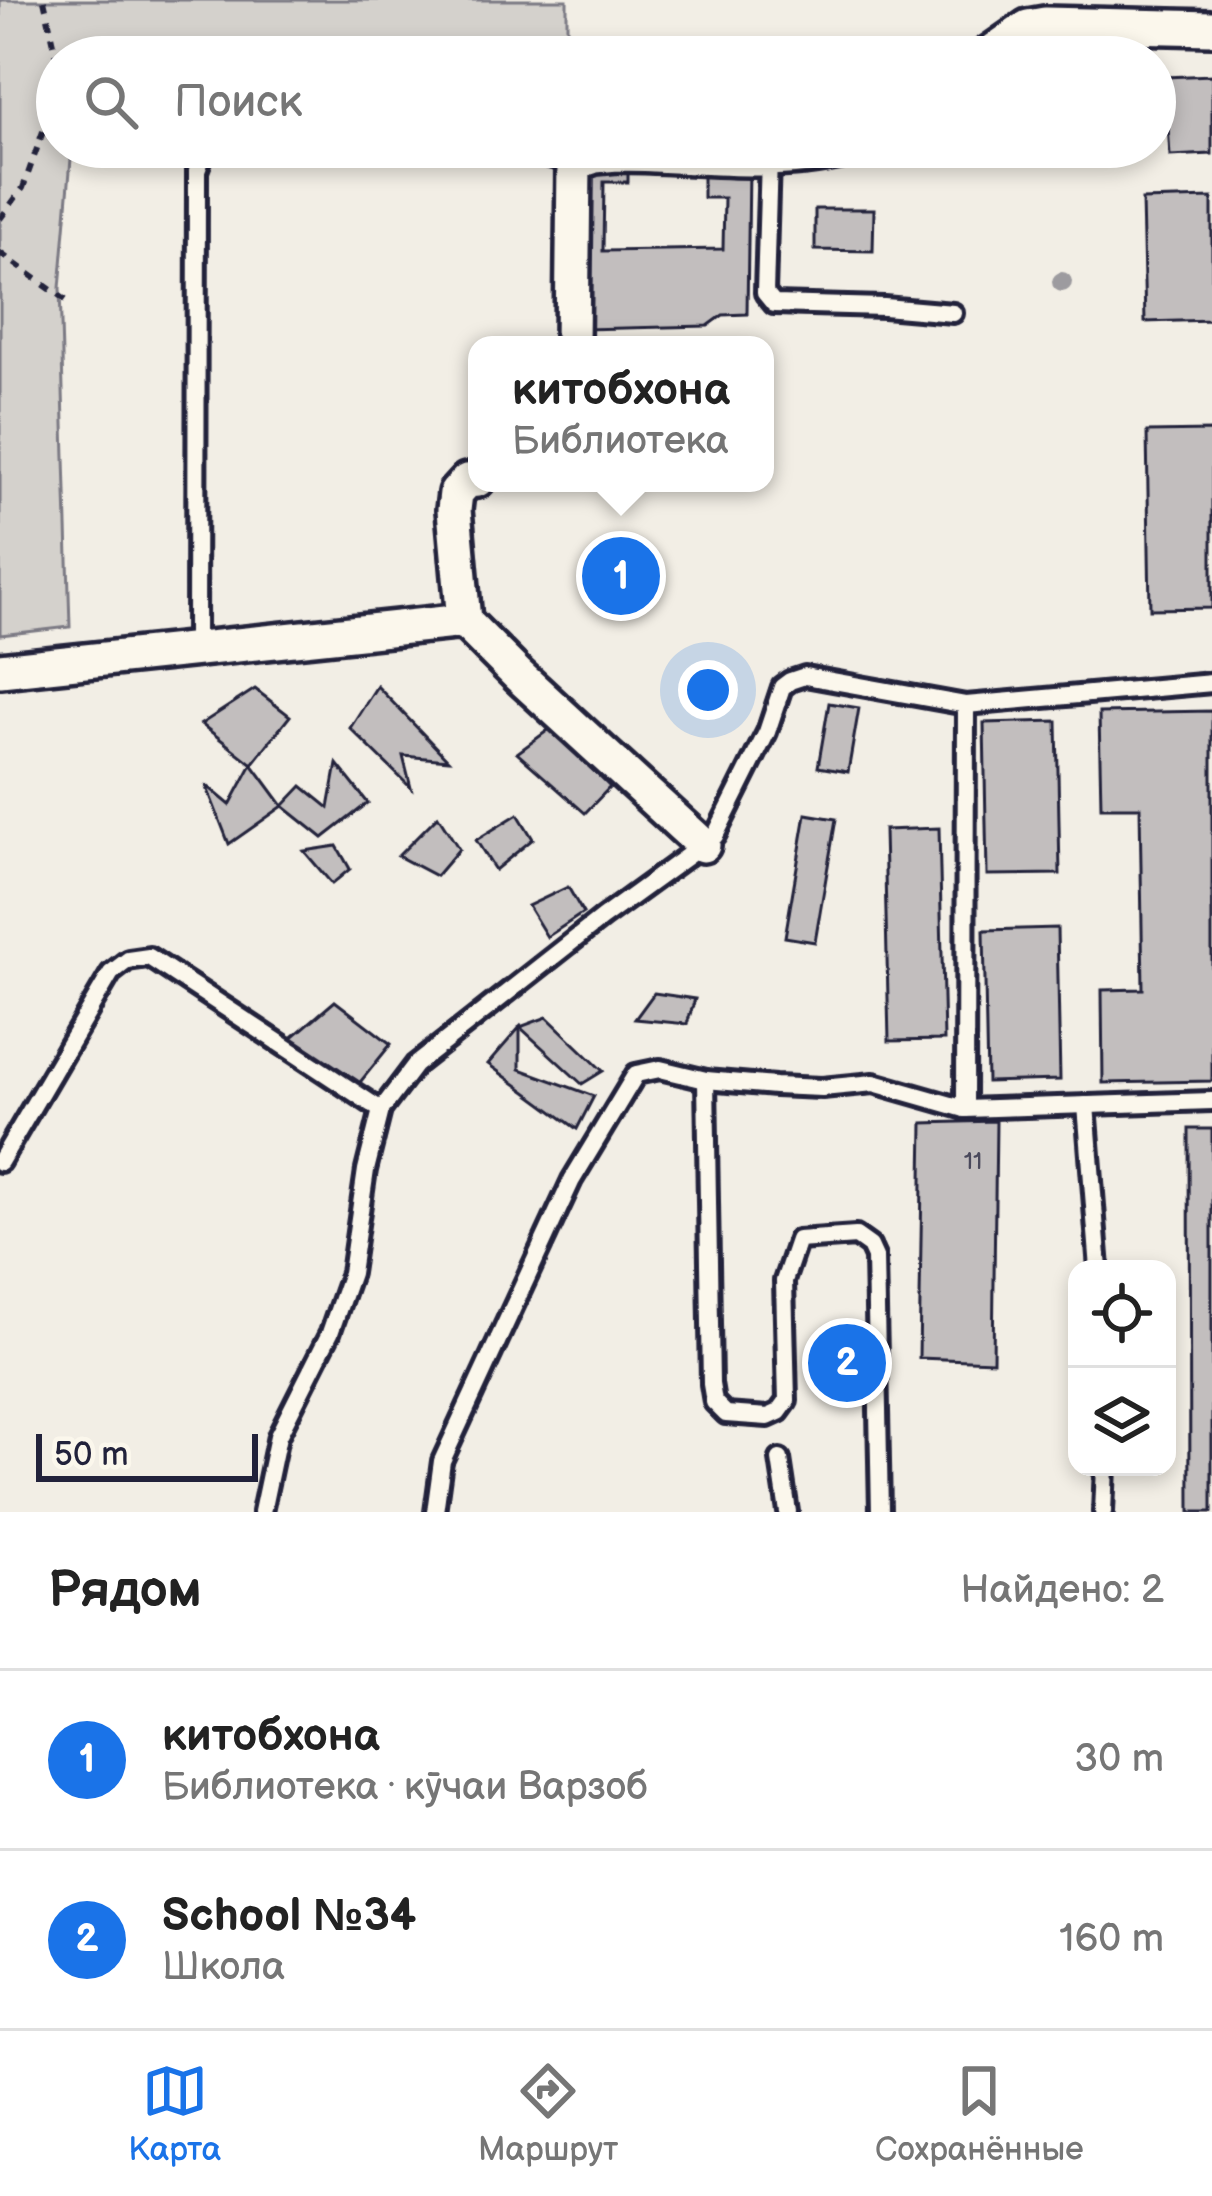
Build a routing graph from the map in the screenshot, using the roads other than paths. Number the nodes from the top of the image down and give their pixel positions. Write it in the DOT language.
graph roads {
  1 [pos="1212,28"];
  2 [pos="1015,36"];
  3 [pos="198,168"];
  4 [pos="574,168"];
  5 [pos="769,168"];
  6 [pos="953,313"];
  7 [pos="572,336"];
  8 [pos="468,481"];
  9 [pos="464,621"];
  10 [pos="196,648"];
  11 [pos="0,670"];
  12 [pos="1212,682"];
  13 [pos="966,705"];
  14 [pos="703,845"];
  15 [pos="706,1080"];
  16 [pos="1212,1101"];
  17 [pos="1086,1105"];
  18 [pos="965,1109"];
  19 [pos="382,1110"];
  20 [pos="0,1162"];
  21 [pos="1098,1260"];
  22 [pos="780,1459"];
  23 [pos="1105,1476"];
  24 [pos="262,1512"];
  25 [pos="435,1512"];
  26 [pos="788,1512"];
  27 [pos="880,1512"];
  28 [pos="1103,1512"];
  1 -- 2 [label="street"];
  3 -- 10 [label="lane"];
  4 -- 7 [label="street"];
  5 -- 6 [label="lane"];
  8 -- 9 [label="street"];
  9 -- 10 [label="street"];
  9 -- 14 [label="street"];
  10 -- 11 [label="street"];
  12 -- 13 [label="lane"];
  13 -- 14 [label="lane"];
  13 -- 18 [label="lane"];
  14 -- 19 [label="lane"];
  15 -- 18 [label="lane"];
  15 -- 25 [label="lane"];
  15 -- 27 [label="lane"];
  16 -- 17 [label="lane"];
  17 -- 18 [label="lane"];
  17 -- 21 [label="lane"];
  19 -- 20 [label="lane"];
  19 -- 24 [label="lane"];
  22 -- 26 [label="lane"];
  23 -- 28 [label="lane"];
}
